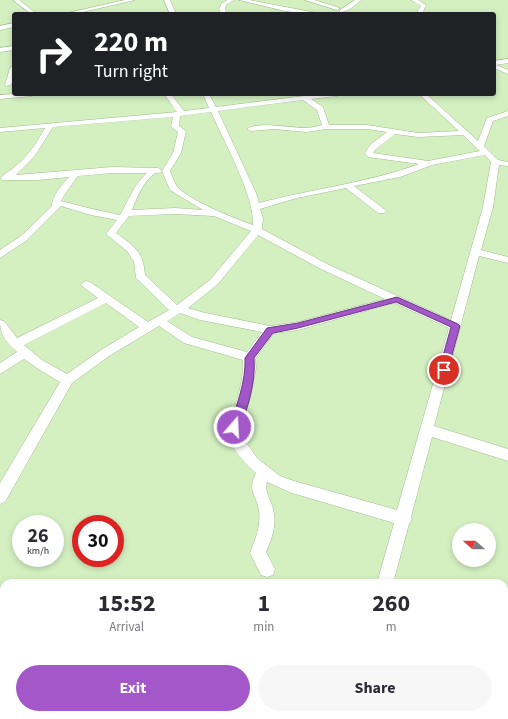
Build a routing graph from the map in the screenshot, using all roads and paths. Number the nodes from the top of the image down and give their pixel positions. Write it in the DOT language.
graph roads {
  1 [pos="16,0"];
  2 [pos="132,0"];
  3 [pos="167,0"];
  4 [pos="231,0"];
  5 [pos="242,0"];
  6 [pos="308,0"];
  7 [pos="332,0"];
  8 [pos="358,0"];
  9 [pos="428,0"];
  10 [pos="419,3"];
  11 [pos="111,5"];
  12 [pos="341,11"];
  13 [pos="430,11"];
  14 [pos="31,12"];
  15 [pos="76,12"];
  16 [pos="113,12"];
  17 [pos="172,12"];
  18 [pos="223,12"];
  19 [pos="305,12"];
  20 [pos="12,26"];
  21 [pos="0,30"];
  22 [pos="12,48"];
  23 [pos="0,50"];
  24 [pos="508,61"];
  25 [pos="496,64"];
  26 [pos="496,66"];
  27 [pos="11,68"];
  28 [pos="508,72"];
  29 [pos="11,85"];
  30 [pos="0,86"];
  31 [pos="12,96"];
  32 [pos="168,96"];
  33 [pos="207,96"];
  34 [pos="314,96"];
  35 [pos="424,96"];
  36 [pos="0,97"];
  37 [pos="303,97"];
  38 [pos="212,109"];
  39 [pos="180,113"];
  40 [pos="508,113"];
  41 [pos="50,126"];
  42 [pos="326,127"];
  43 [pos="251,129"];
  44 [pos="0,130"];
  45 [pos="392,132"];
  46 [pos="464,133"];
  47 [pos="483,149"];
  48 [pos="495,162"];
  49 [pos="430,163"];
  50 [pos="508,164"];
  51 [pos="154,171"];
  52 [pos="166,171"];
  53 [pos="75,174"];
  54 [pos="3,179"];
  55 [pos="348,186"];
  56 [pos="56,202"];
  57 [pos="256,207"];
  58 [pos="381,211"];
  59 [pos="216,214"];
  60 [pos="124,216"];
  61 [pos="257,230"];
  62 [pos="475,252"];
  63 [pos="0,254"];
  64 [pos="508,260"];
  65 [pos="86,284"];
  66 [pos="105,299"];
  67 [pos="397,299"];
  68 [pos="177,310"];
  69 [pos="160,321"];
  70 [pos="0,324"];
  71 [pos="455,326"];
  72 [pos="148,328"];
  73 [pos="270,330"];
  74 [pos="20,348"];
  75 [pos="249,358"];
  76 [pos="0,369"];
  77 [pos="68,380"];
  78 [pos="428,430"];
  79 [pos="508,455"];
  80 [pos="265,473"];
  81 [pos="0,496"];
  82 [pos="404,519"];
  83 [pos="267,569"];
  84 [pos="386,579"];
  1 -- 14 [label="street"];
  2 -- 11 [label="street"];
  3 -- 17 [label="street"];
  4 -- 18 [label="street"];
  5 -- 19 [label="street"];
  6 -- 12 [label="street"];
  7 -- 12 [label="street"];
  8 -- 12 [label="street"];
  9 -- 10 [label="street"];
  10 -- 13 [label="street"];
  11 -- 15 [label="street"];
  11 -- 16 [label="street"];
  20 -- 21 [label="street"];
  22 -- 23 [label="street"];
  24 -- 25 [label="street"];
  26 -- 28 [label="street"];
  27 -- 29 [label="street"];
  29 -- 30 [label="street"];
  31 -- 36 [label="street"];
  32 -- 39 [label="street"];
  33 -- 38 [label="street"];
  34 -- 37 [label="street"];
  35 -- 46 [label="street"];
  37 -- 38 [label="street"];
  37 -- 42 [label="street"];
  38 -- 39 [label="street"];
  38 -- 57 [label="street"];
  39 -- 41 [label="street"];
  39 -- 52 [label="street"];
  40 -- 47 [label="street"];
  41 -- 44 [label="street"];
  41 -- 54 [label="street"];
  42 -- 43 [label="street"];
  42 -- 45 [label="street"];
  45 -- 46 [label="street"];
  45 -- 49 [label="street"];
  46 -- 47 [label="street"];
  47 -- 48 [label="street"];
  47 -- 49 [label="street"];
  48 -- 50 [label="street"];
  48 -- 62 [label="street"];
  49 -- 55 [label="street"];
  51 -- 52 [label="street"];
  51 -- 53 [label="street"];
  51 -- 60 [label="street"];
  52 -- 59 [label="street"];
  53 -- 54 [label="street"];
  53 -- 56 [label="street"];
  55 -- 57 [label="street"];
  55 -- 58 [label="street"];
  56 -- 60 [label="street"];
  56 -- 63 [label="street"];
  57 -- 61 [label="street"];
  59 -- 60 [label="street"];
  59 -- 61 [label="street"];
  60 -- 68 [label="street"];
  61 -- 67 [label="street"];
  61 -- 68 [label="street"];
  62 -- 64 [label="street"];
  62 -- 71 [label="street"];
  65 -- 66 [label="street"];
  66 -- 72 [label="street"];
  66 -- 74 [label="street"];
  67 -- 71 [label="street"];
  67 -- 73 [label="street"];
  68 -- 69 [label="street"];
  68 -- 73 [label="street"];
  69 -- 72 [label="street"];
  69 -- 75 [label="street"];
  70 -- 74 [label="street"];
  71 -- 78 [label="street"];
  72 -- 77 [label="street"];
  73 -- 75 [label="street"];
  74 -- 76 [label="street"];
  74 -- 77 [label="street"];
  75 -- 80 [label="street"];
  77 -- 81 [label="street"];
  78 -- 79 [label="street"];
  78 -- 82 [label="street"];
  80 -- 82 [label="street"];
  80 -- 83 [label="street"];
  82 -- 84 [label="street"];
}
